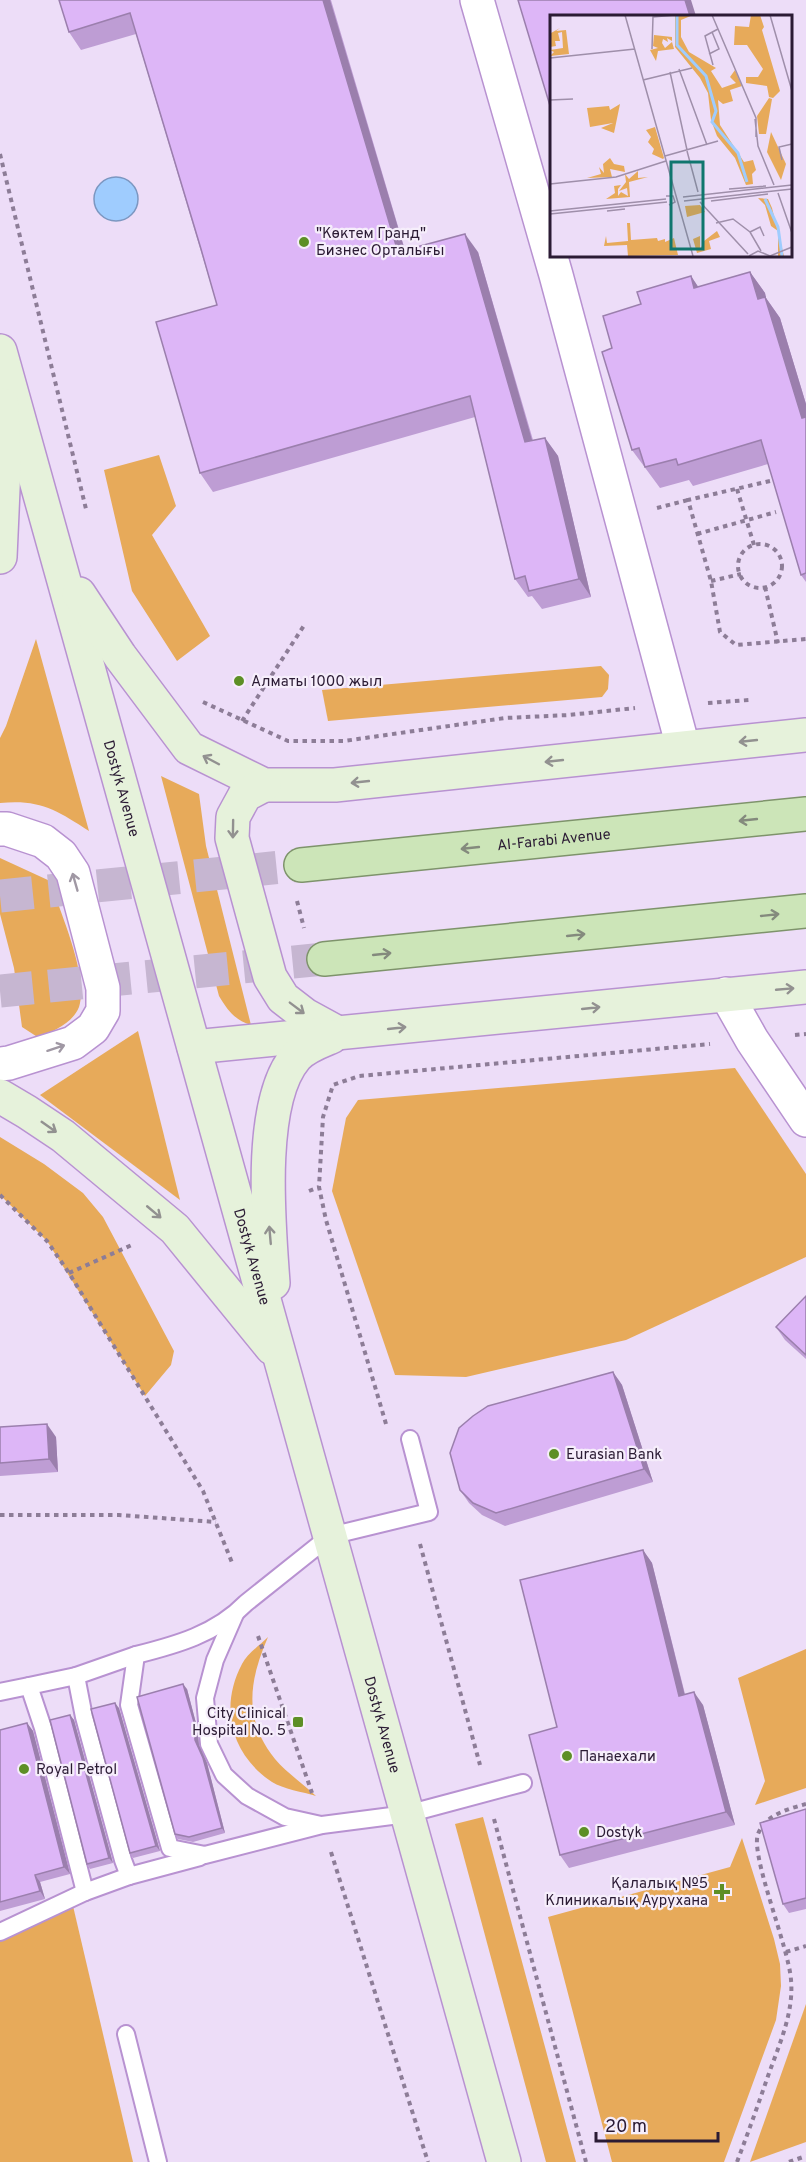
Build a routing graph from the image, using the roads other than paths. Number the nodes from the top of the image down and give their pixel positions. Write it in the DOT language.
graph roads {
  1 [pos="477,0"];
  2 [pos="550,254"];
  3 [pos="551,256"];
  4 [pos="0,351"];
  5 [pos="0,379"];
  6 [pos="0,557"];
  7 [pos="60,564"];
  8 [pos="806,735"];
  9 [pos="682,747"];
  10 [pos="264,785"];
  11 [pos="806,814"];
  12 [pos="0,829"];
  13 [pos="301,865"];
  14 [pos="806,911"];
  15 [pos="324,959"];
  16 [pos="806,987"];
  17 [pos="726,994"];
  18 [pos="338,1034"];
  19 [pos="194,1047"];
  20 [pos="0,1064"];
  21 [pos="0,1096"];
  22 [pos="806,1120"];
  23 [pos="279,1357"];
  24 [pos="410,1439"];
  25 [pos="330,1536"];
  26 [pos="235,1614"];
  27 [pos="136,1656"];
  28 [pos="76,1676"];
  29 [pos="29,1686"];
  30 [pos="0,1692"];
  31 [pos="523,1783"];
  32 [pos="407,1814"];
  33 [pos="322,1825"];
  34 [pos="205,1855"];
  35 [pos="129,1876"];
  36 [pos="85,1892"];
  37 [pos="0,1932"];
  38 [pos="126,2034"];
  39 [pos="158,2162"];
  40 [pos="504,2162"];
  1 -- 2 [label="street"];
  3 -- 9 [label="street"];
  4 -- 7 [label="main road, Dostyk Avenue"];
  5 -- 6 [label="main road"];
  10 -- 7 [label="main road, one-way"];
  7 -- 19 [label="main road, Dostyk Avenue"];
  8 -- 9 [label="main road, one-way"];
  9 -- 10 [label="main road, one-way"];
  10 -- 18 [label="main road, one-way"];
  11 -- 13 [label="main road, Al-Farabi Avenue, one-way"];
  20 -- 12 [label="street, one-way"];
  15 -- 14 [label="main road, one-way"];
  17 -- 16 [label="main road, one-way"];
  18 -- 17 [label="main road, one-way"];
  17 -- 22 [label="street"];
  18 -- 19 [label="main road"];
  23 -- 18 [label="main road, one-way"];
  19 -- 23 [label="main road, Dostyk Avenue"];
  21 -- 23 [label="main road, one-way"];
  23 -- 25 [label="main road, Dostyk Avenue"];
  24 -- 25 [label="lane"];
  25 -- 26 [label="lane"];
  25 -- 32 [label="main road, Dostyk Avenue"];
  26 -- 27 [label="lane"];
  26 -- 33 [label="lane"];
  27 -- 28 [label="lane"];
  27 -- 34 [label="lane"];
  28 -- 29 [label="lane"];
  28 -- 35 [label="lane"];
  29 -- 30 [label="lane"];
  29 -- 36 [label="lane"];
  31 -- 32 [label="lane"];
  32 -- 33 [label="lane"];
  32 -- 40 [label="main road, Dostyk Avenue"];
  33 -- 34 [label="lane"];
  34 -- 35 [label="lane"];
  35 -- 36 [label="lane"];
  36 -- 37 [label="lane"];
  38 -- 39 [label="lane"];
}
